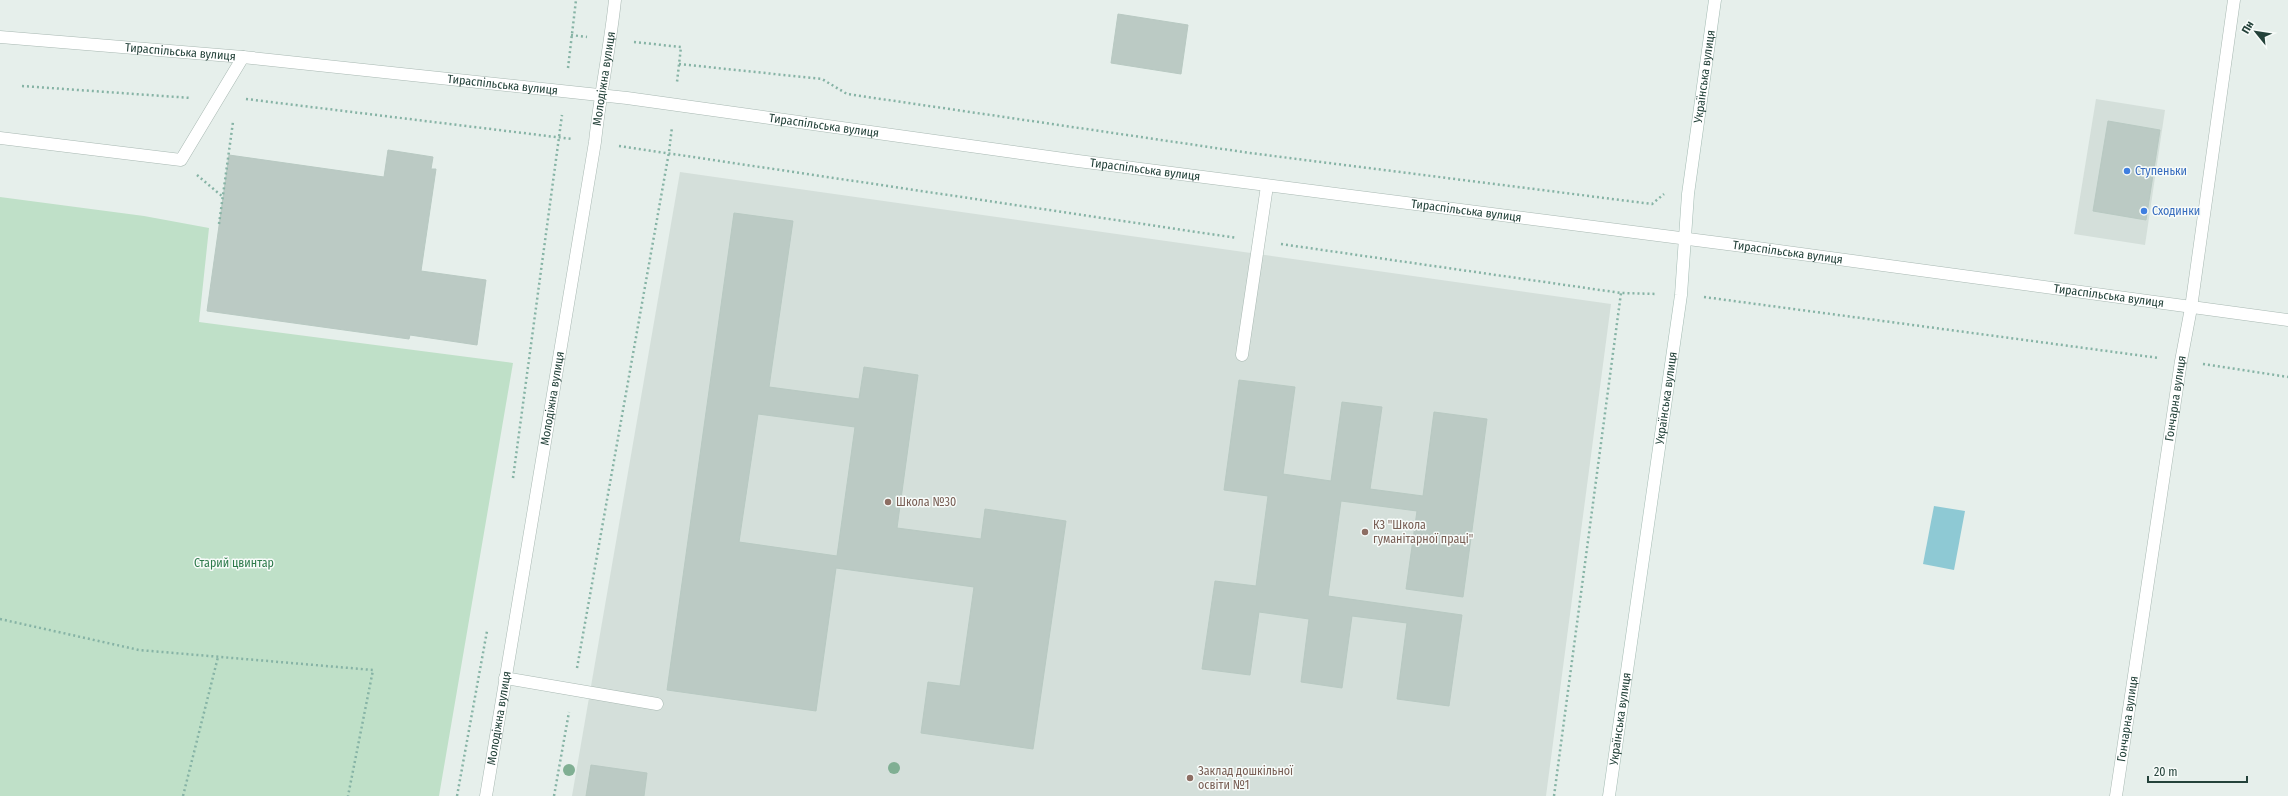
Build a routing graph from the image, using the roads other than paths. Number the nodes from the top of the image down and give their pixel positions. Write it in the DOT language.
graph roads {
  1 [pos="615,0"];
  2 [pos="1715,0"];
  3 [pos="2234,0"];
  4 [pos="0,37"];
  5 [pos="242,57"];
  6 [pos="600,95"];
  7 [pos="0,138"];
  8 [pos="1267,186"];
  9 [pos="1684,239"];
  10 [pos="2191,308"];
  11 [pos="2288,320"];
  12 [pos="1242,355"];
  13 [pos="505,678"];
  14 [pos="657,704"];
  15 [pos="486,796"];
  16 [pos="1609,796"];
  17 [pos="2116,796"];
  1 -- 6 [label="street, Молодіжна вулиця"];
  2 -- 9 [label="street, Українська вулиця"];
  3 -- 10 [label="street, Гончарна вулиця"];
  4 -- 5 [label="street, Тираспільська вулиця"];
  5 -- 6 [label="street, Тираспільська вулиця"];
  5 -- 7 [label="street"];
  6 -- 8 [label="street, Тираспільська вулиця"];
  6 -- 13 [label="street, Молодіжна вулиця"];
  8 -- 9 [label="street, Тираспільська вулиця"];
  8 -- 12 [label="street"];
  9 -- 10 [label="street, Тираспільська вулиця"];
  9 -- 16 [label="street, Українська вулиця"];
  10 -- 11 [label="street, Тираспільська вулиця"];
  10 -- 17 [label="street, Гончарна вулиця"];
  13 -- 14 [label="street"];
  13 -- 15 [label="street, Молодіжна вулиця"];
}
